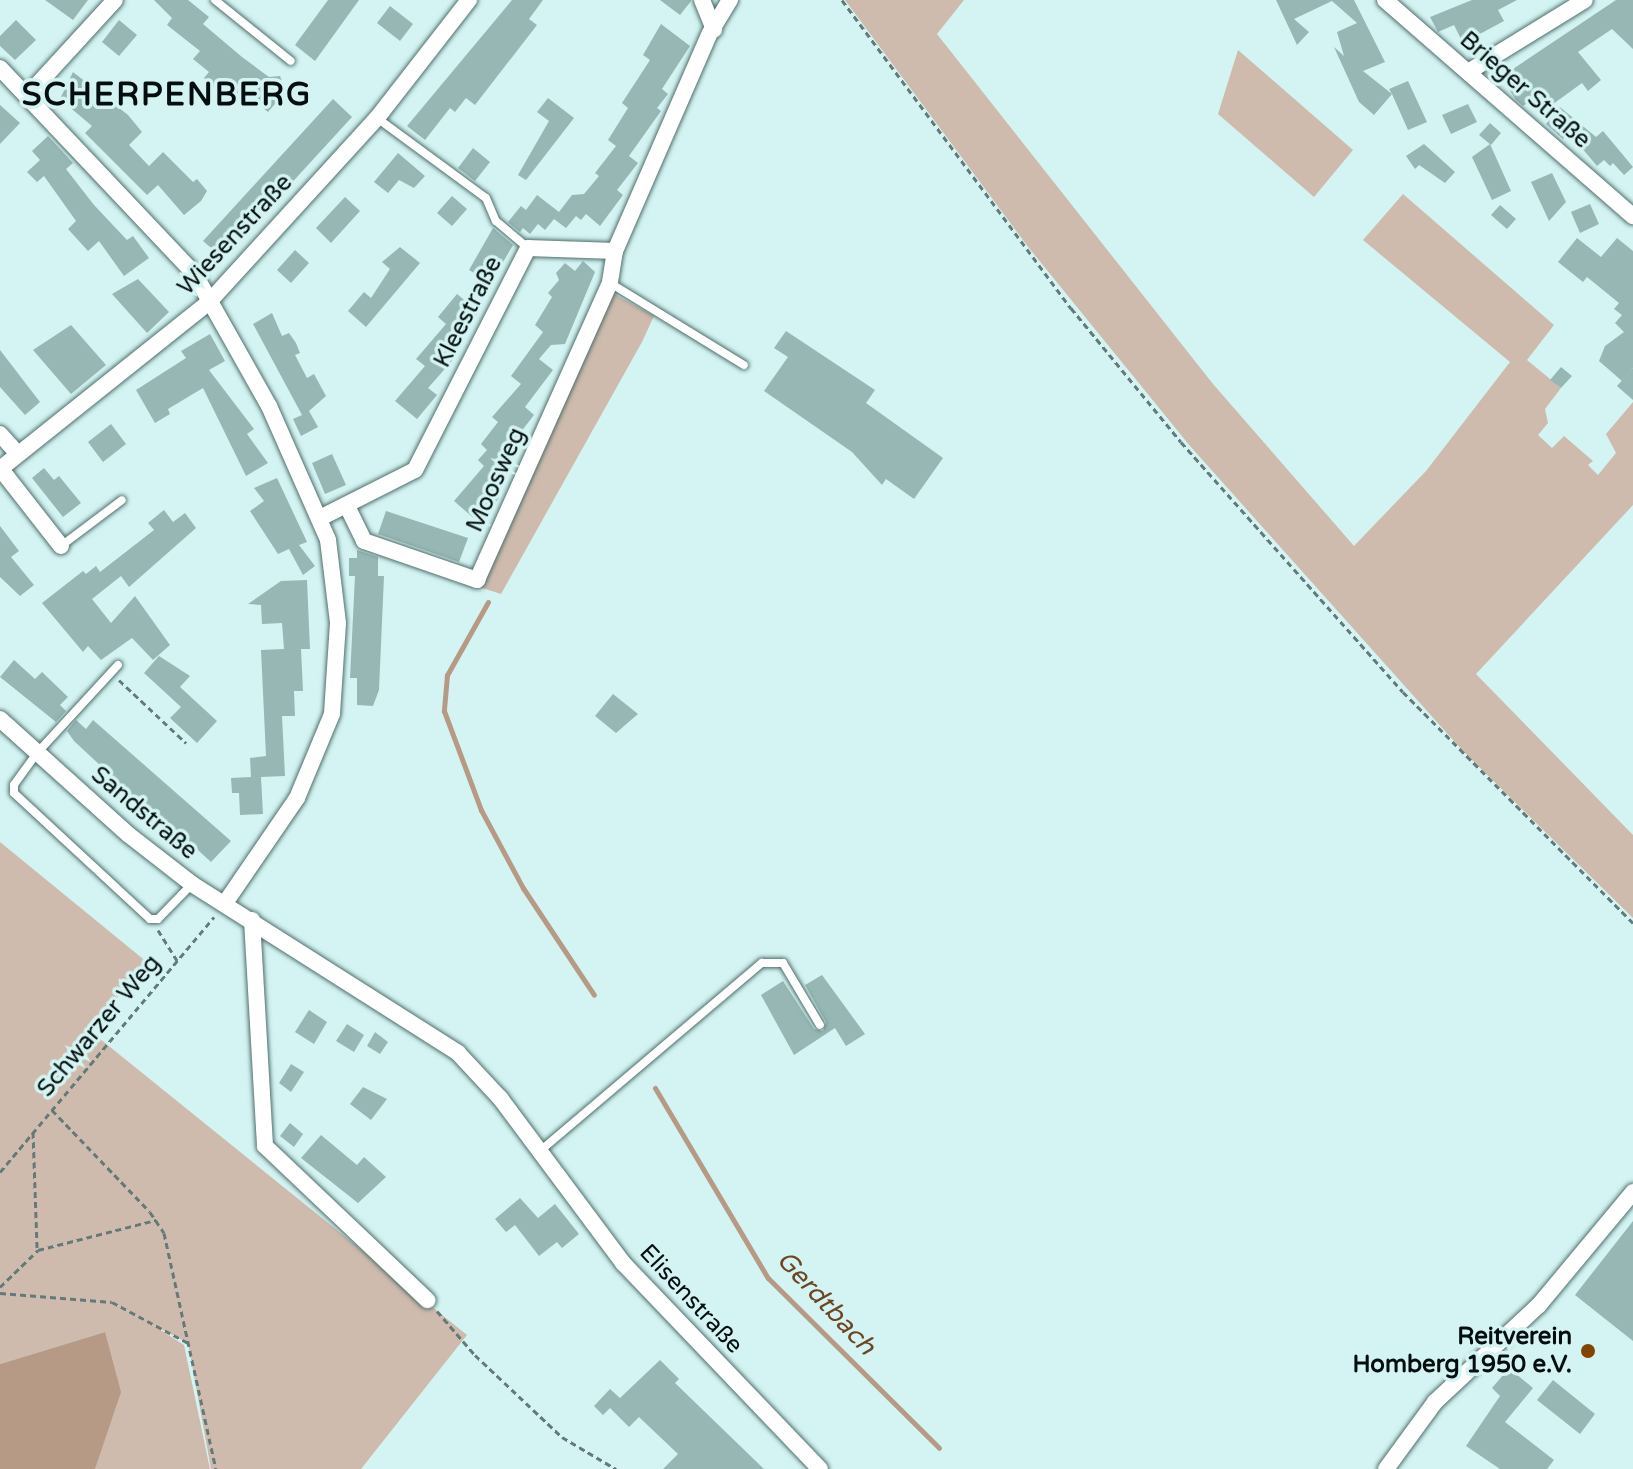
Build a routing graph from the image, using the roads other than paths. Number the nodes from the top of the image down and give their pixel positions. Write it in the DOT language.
graph roads {
  1 [pos="115,0"];
  2 [pos="215,0"];
  3 [pos="469,0"];
  4 [pos="702,0"];
  5 [pos="730,0"];
  6 [pos="1385,0"];
  7 [pos="1585,0"];
  8 [pos="714,30"];
  9 [pos="291,61"];
  10 [pos="0,68"];
  11 [pos="1468,72"];
  12 [pos="27,96"];
  13 [pos="377,118"];
  14 [pos="1633,216"];
  15 [pos="528,248"];
  16 [pos="615,251"];
  17 [pos="610,282"];
  18 [pos="209,302"];
  19 [pos="744,365"];
  20 [pos="0,434"];
  21 [pos="18,454"];
  22 [pos="0,469"];
  23 [pos="122,500"];
  24 [pos="347,506"];
  25 [pos="320,518"];
  26 [pos="61,546"];
  27 [pos="118,665"];
  28 [pos="0,719"];
  29 [pos="37,753"];
  30 [pos="192,884"];
  31 [pos="225,903"];
  32 [pos="252,920"];
  33 [pos="820,1025"];
  34 [pos="540,1152"];
  35 [pos="1633,1192"];
  36 [pos="427,1300"];
  37 [pos="820,1469"];
  38 [pos="1386,1469"];
  1 -- 12 [label="street"];
  2 -- 9 [label="lane"];
  3 -- 13 [label="street, Wiesenstraße"];
  4 -- 8 [label="street"];
  5 -- 8 [label="street"];
  6 -- 11 [label="street, Brieger Straße"];
  7 -- 11 [label="street"];
  8 -- 16 [label="street"];
  10 -- 12 [label="street"];
  11 -- 14 [label="street, Brieger Straße"];
  12 -- 18 [label="street"];
  13 -- 15 [label="lane"];
  13 -- 18 [label="street, Wiesenstraße"];
  15 -- 16 [label="street, Kleestraße"];
  15 -- 24 [label="street, Kleestraße"];
  16 -- 17 [label="street, Moosweg"];
  17 -- 19 [label="lane"];
  17 -- 24 [label="street, Moosweg"];
  18 -- 21 [label="street, Wiesenstraße"];
  18 -- 25 [label="street"];
  20 -- 21 [label="street"];
  21 -- 22 [label="street, Wiesenstraße"];
  22 -- 26 [label="street, Wiesenstraße"];
  23 -- 26 [label="lane"];
  24 -- 25 [label="street, Kleestraße"];
  25 -- 31 [label="street"];
  27 -- 29 [label="lane"];
  28 -- 29 [label="street, Sandstraße"];
  29 -- 30 [label="street, Sandstraße"];
  29 -- 30 [label="lane"];
  30 -- 31 [label="street, Sandstraße"];
  31 -- 32 [label="street, Elisenstraße"];
  32 -- 34 [label="street, Elisenstraße"];
  32 -- 36 [label="street"];
  33 -- 34 [label="lane"];
  34 -- 37 [label="street, Elisenstraße"];
  35 -- 38 [label="street"];
}
